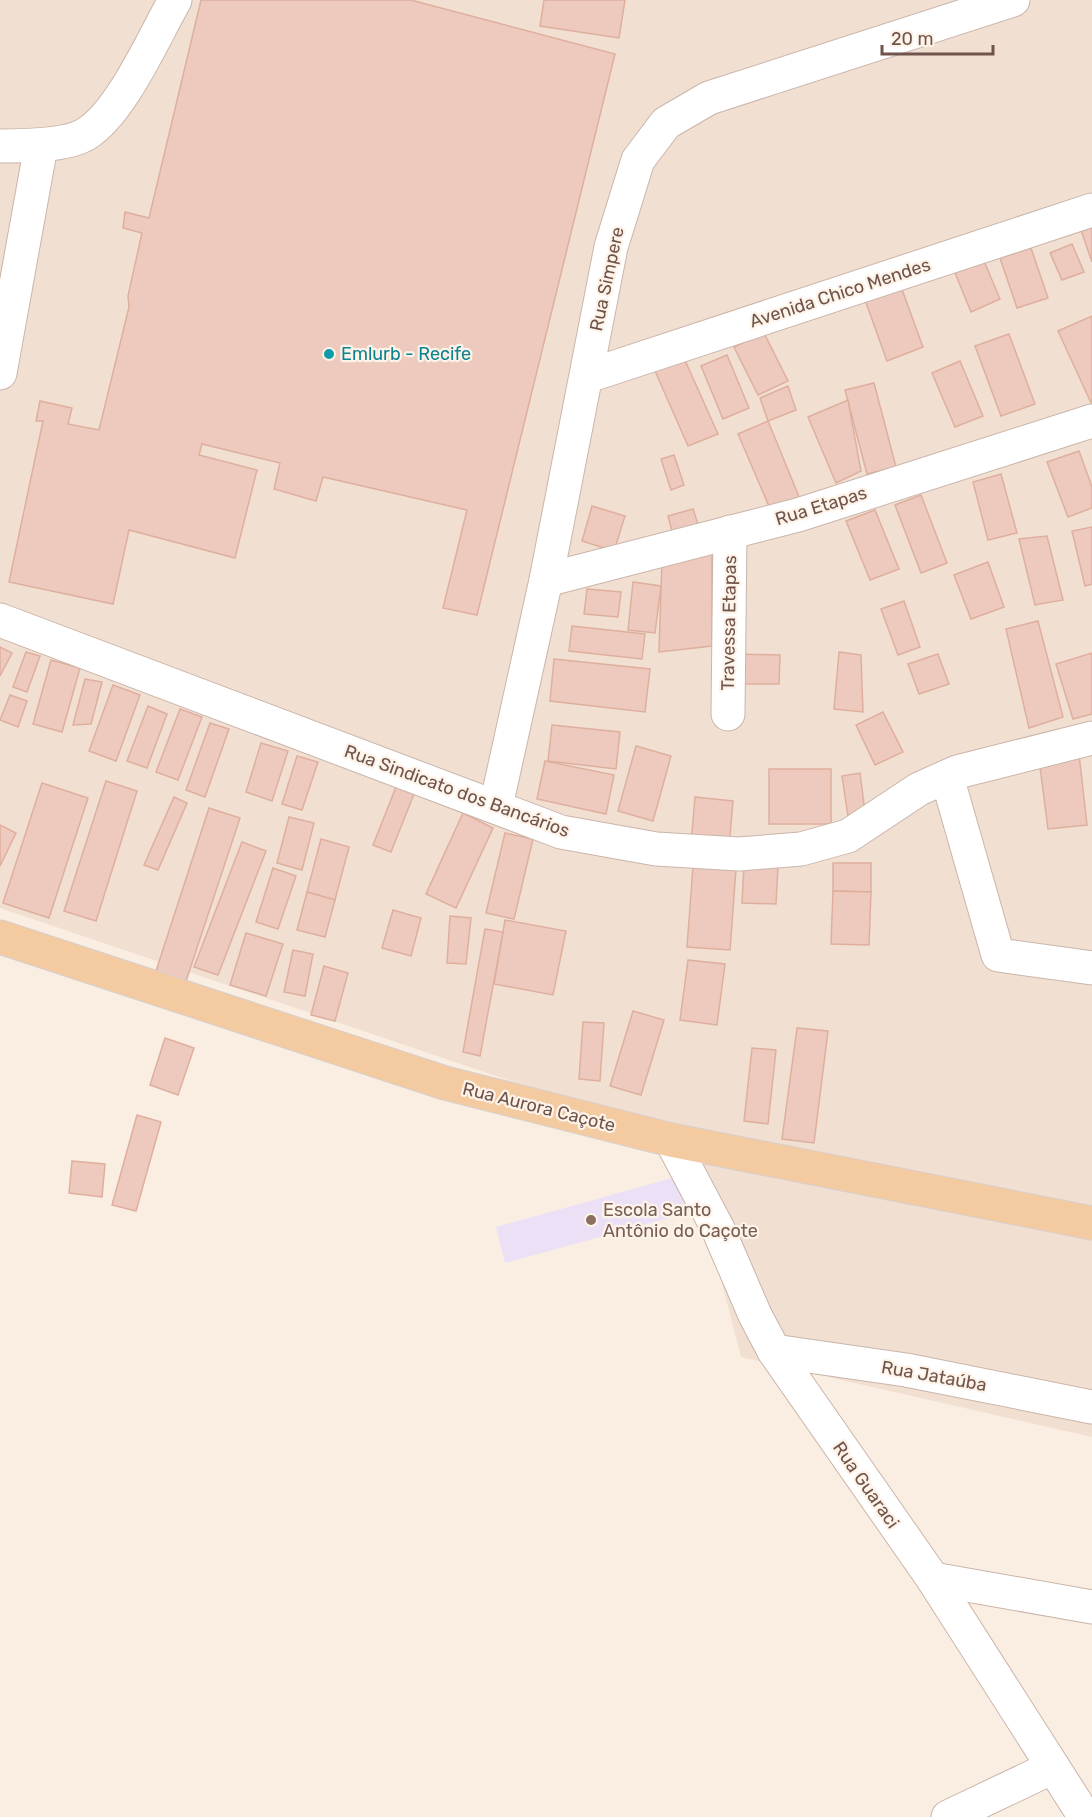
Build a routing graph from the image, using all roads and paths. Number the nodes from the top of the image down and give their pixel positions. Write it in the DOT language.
graph roads {
  1 [pos="175,0"];
  2 [pos="1013,0"];
  3 [pos="0,146"];
  4 [pos="41,146"];
  5 [pos="1092,210"];
  6 [pos="0,373"];
  7 [pos="588,376"];
  8 [pos="1092,421"];
  9 [pos="729,532"];
  10 [pos="546,580"];
  11 [pos="0,620"];
  12 [pos="728,714"];
  13 [pos="1092,738"];
  14 [pos="947,777"];
  15 [pos="496,806"];
  16 [pos="0,937"];
  17 [pos="1092,968"];
  18 [pos="671,1140"];
  19 [pos="1092,1223"];
  20 [pos="774,1351"];
  21 [pos="1092,1407"];
  22 [pos="933,1579"];
  23 [pos="1092,1607"];
  24 [pos="1053,1767"];
  25 [pos="948,1817"];
  26 [pos="1085,1817"];
  1 -- 4 [label="street"];
  2 -- 7 [label="street, Rua Simpere"];
  3 -- 4 [label="street"];
  4 -- 6 [label="street"];
  5 -- 7 [label="street, Avenida Chico Mendes"];
  7 -- 10 [label="street, Rua Simpere"];
  8 -- 9 [label="street, Rua Etapas"];
  9 -- 10 [label="street, Rua Etapas"];
  9 -- 12 [label="street, Travessa Etapas"];
  10 -- 15 [label="street, Rua Simpere"];
  11 -- 15 [label="street, Rua Sindicato dos Bancários"];
  13 -- 14 [label="street, Rua Sindicato dos Bancários"];
  14 -- 15 [label="street, Rua Sindicato dos Bancários"];
  14 -- 17 [label="street"];
  16 -- 18 [label="main road, Rua Aurora Caçote"];
  18 -- 19 [label="main road, Rua Aurora Caçote"];
  18 -- 20 [label="street, Rua Guaraci"];
  20 -- 21 [label="street, Rua Jataúba"];
  20 -- 22 [label="street, Rua Guaraci"];
  22 -- 23 [label="street"];
  22 -- 24 [label="street, Rua Guaraci"];
  24 -- 25 [label="street"];
  24 -- 26 [label="street, Rua Guaraci"];
}
